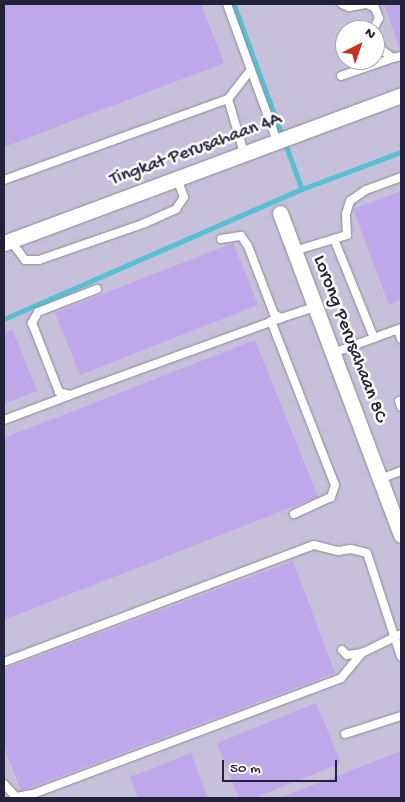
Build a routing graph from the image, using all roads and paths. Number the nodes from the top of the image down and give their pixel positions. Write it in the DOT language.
graph roads {
  1 [pos="227,4"];
  2 [pos="342,4"];
  3 [pos="366,4"];
  4 [pos="378,20"];
  5 [pos="385,53"];
  6 [pos="401,56"];
  7 [pos="392,58"];
  8 [pos="251,70"];
  9 [pos="341,76"];
  10 [pos="228,99"];
  11 [pos="399,99"];
  12 [pos="277,141"];
  13 [pos="244,153"];
  14 [pos="401,177"];
  15 [pos="176,178"];
  16 [pos="4,180"];
  17 [pos="280,213"];
  18 [pos="221,239"];
  19 [pos="334,239"];
  20 [pos="7,242"];
  21 [pos="294,251"];
  22 [pos="97,289"];
  23 [pos="315,307"];
  24 [pos="281,318"];
  25 [pos="271,321"];
  26 [pos="400,329"];
  27 [pos="374,338"];
  28 [pos="401,339"];
  29 [pos="333,353"];
  30 [pos="70,395"];
  31 [pos="4,420"];
  32 [pos="401,471"];
  33 [pos="380,479"];
  34 [pos="294,514"];
  35 [pos="401,535"];
  36 [pos="401,634"];
  37 [pos="393,636"];
  38 [pos="342,650"];
  39 [pos="362,653"];
  40 [pos="401,657"];
  41 [pos="4,662"];
  42 [pos="401,716"];
  43 [pos="345,734"];
  44 [pos="4,784"];
  1 -- 8 [label="lane"];
  2 -- 3 [label="lane"];
  3 -- 4 [label="lane"];
  5 -- 7 [label="lane"];
  6 -- 7 [label="lane"];
  7 -- 9 [label="lane"];
  8 -- 10 [label="lane"];
  8 -- 12 [label="lane"];
  10 -- 13 [label="lane"];
  10 -- 16 [label="lane"];
  11 -- 12 [label="street, Tingkat Perusahaan 4A"];
  12 -- 13 [label="street, Tingkat Perusahaan 4A"];
  13 -- 15 [label="street, Tingkat Perusahaan 4A"];
  14 -- 19 [label="lane"];
  15 -- 20 [label="street, Tingkat Perusahaan 4A"];
  15 -- 20 [label="lane"];
  17 -- 21 [label="street, Lorong Perusahaan 8C"];
  18 -- 24 [label="lane"];
  19 -- 21 [label="lane"];
  19 -- 27 [label="lane"];
  21 -- 23 [label="street, Lorong Perusahaan 8C"];
  22 -- 30 [label="lane"];
  23 -- 24 [label="lane"];
  23 -- 29 [label="street, Lorong Perusahaan 8C"];
  24 -- 25 [label="lane"];
  25 -- 30 [label="lane"];
  25 -- 34 [label="lane"];
  26 -- 27 [label="lane"];
  26 -- 28 [label="lane"];
  27 -- 29 [label="lane"];
  29 -- 33 [label="street, Lorong Perusahaan 8C"];
  30 -- 31 [label="lane"];
  32 -- 33 [label="lane"];
  33 -- 35 [label="street, Lorong Perusahaan 8C"];
  36 -- 37 [label="lane"];
  37 -- 39 [label="lane"];
  37 -- 40 [label="lane"];
  37 -- 41 [label="lane"];
  38 -- 39 [label="lane"];
  39 -- 44 [label="lane"];
  42 -- 43 [label="lane"];
}
